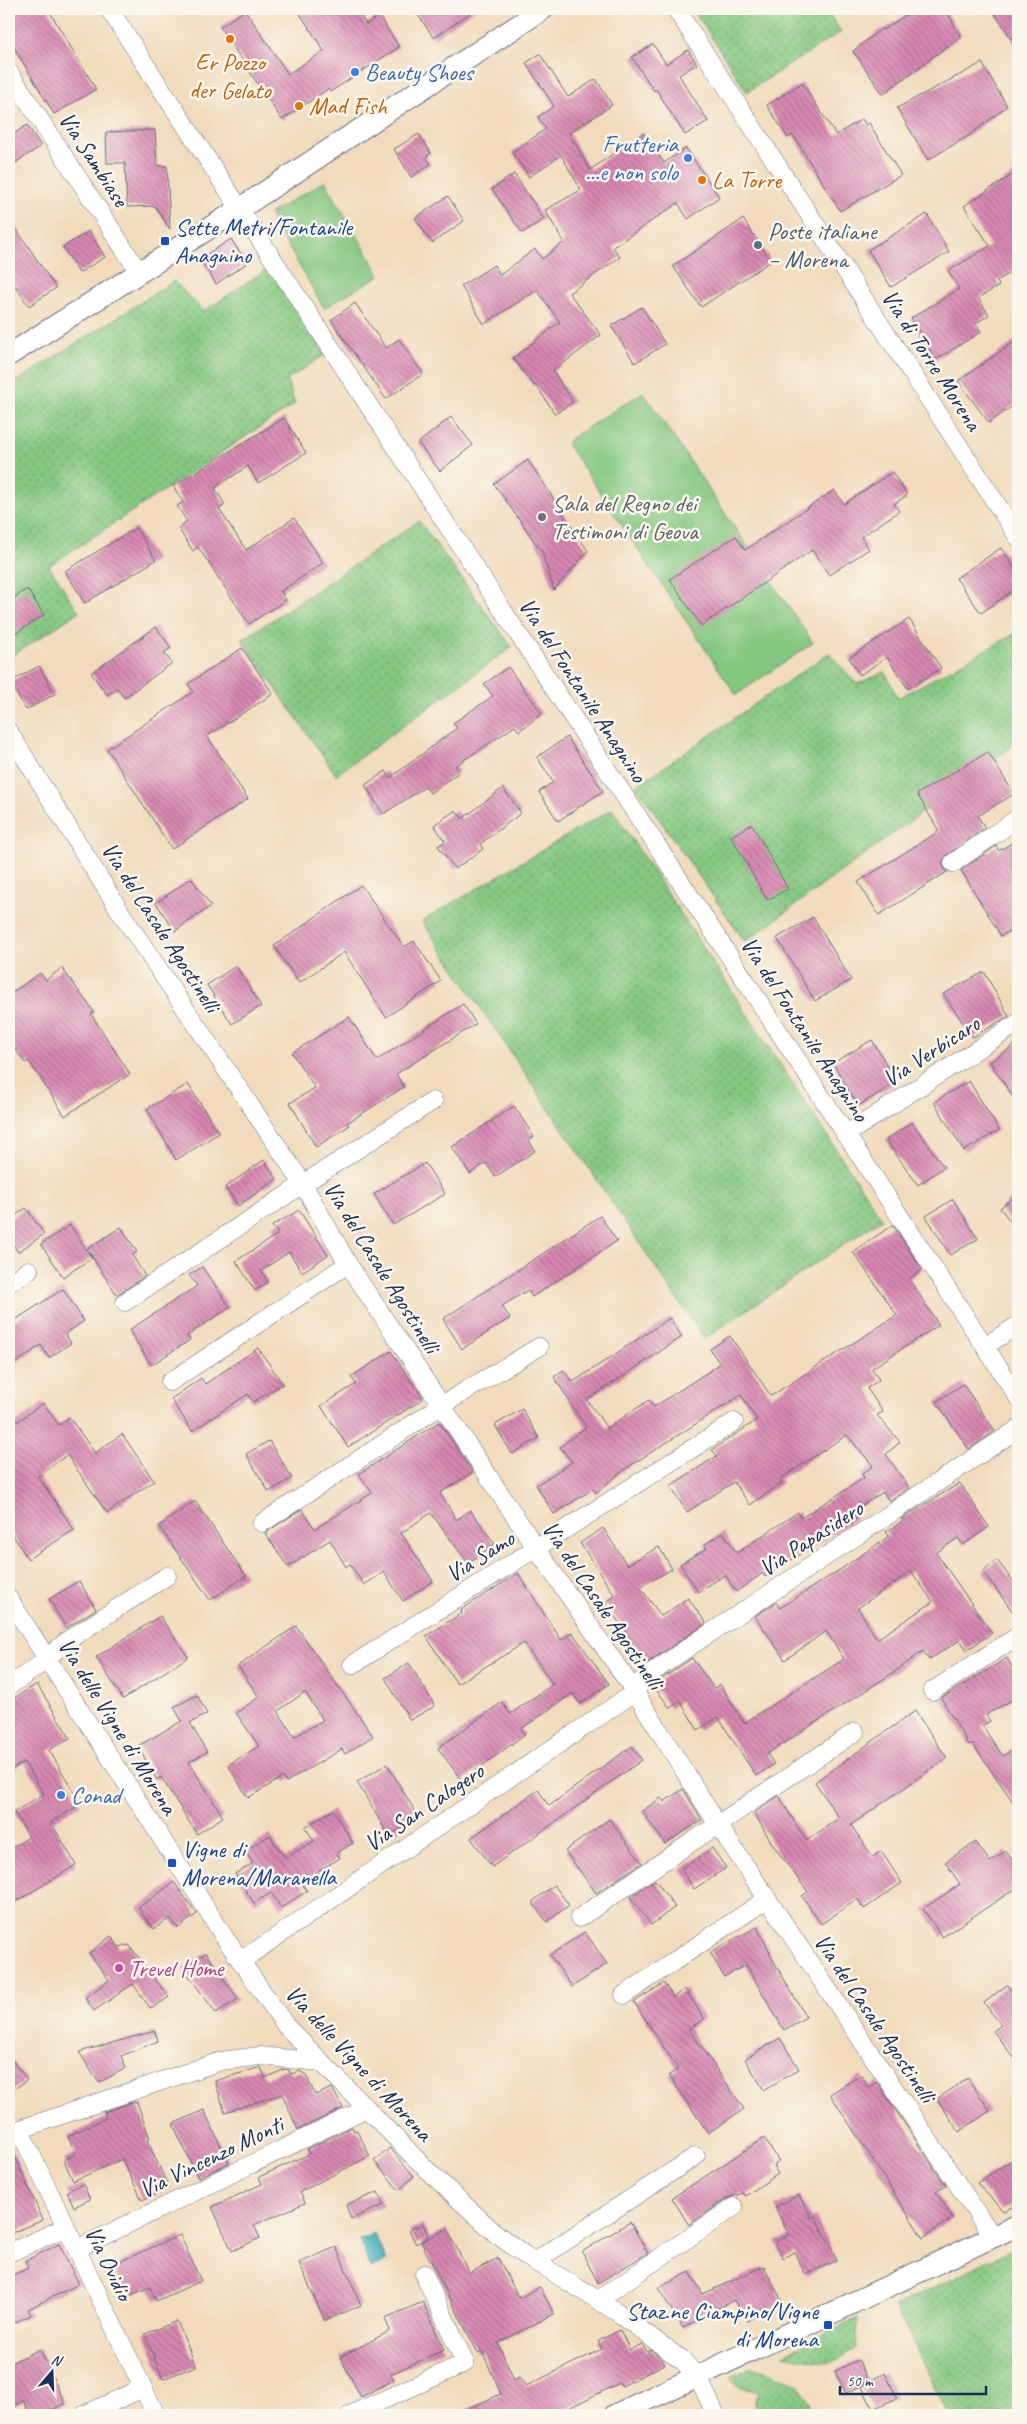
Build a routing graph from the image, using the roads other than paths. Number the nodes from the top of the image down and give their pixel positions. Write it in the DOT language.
graph roads {
  1 [pos="109,9"];
  2 [pos="543,9"];
  3 [pos="676,9"];
  4 [pos="9,72"];
  5 [pos="241,208"];
  6 [pos="139,272"];
  7 [pos="9,355"];
  8 [pos="1018,536"];
  9 [pos="9,732"];
  10 [pos="1018,818"];
  11 [pos="953,863"];
  12 [pos="1018,1023"];
  13 [pos="433,1101"];
  14 [pos="845,1135"];
  15 [pos="303,1184"];
  16 [pos="348,1264"];
  17 [pos="29,1270"];
  18 [pos="9,1283"];
  19 [pos="125,1302"];
  20 [pos="1018,1326"];
  21 [pos="985,1346"];
  22 [pos="539,1347"];
  23 [pos="170,1382"];
  24 [pos="1018,1397"];
  25 [pos="442,1405"];
  26 [pos="734,1422"];
  27 [pos="1018,1429"];
  28 [pos="262,1524"];
  29 [pos="536,1548"];
  30 [pos="167,1576"];
  31 [pos="9,1599"];
  32 [pos="1018,1636"];
  33 [pos="47,1658"];
  34 [pos="352,1665"];
  35 [pos="9,1686"];
  36 [pos="932,1691"];
  37 [pos="635,1692"];
  38 [pos="855,1732"];
  39 [pos="718,1825"];
  40 [pos="767,1899"];
  41 [pos="579,1918"];
  42 [pos="241,1961"];
  43 [pos="624,1995"];
  44 [pos="321,2062"];
  45 [pos="367,2108"];
  46 [pos="14,2132"];
  47 [pos="696,2156"];
  48 [pos="734,2207"];
  49 [pos="1018,2225"];
  50 [pos="66,2227"];
  51 [pos="993,2238"];
  52 [pos="77,2249"];
  53 [pos="9,2253"];
  54 [pos="534,2262"];
  55 [pos="424,2274"];
  56 [pos="598,2300"];
  57 [pos="698,2376"];
  58 [pos="143,2388"];
  59 [pos="84,2415"];
  60 [pos="156,2415"];
  61 [pos="350,2415"];
  62 [pos="615,2415"];
  63 [pos="716,2415"];
  1 -- 5 [label="street, Via del Fontanile Anagnino"];
  2 -- 5 [label="street"];
  3 -- 8 [label="street, Via di Torre Morena"];
  4 -- 6 [label="street, Via Sambiase"];
  5 -- 6 [label="street"];
  5 -- 14 [label="street, Via del Fontanile Anagnino"];
  6 -- 7 [label="street"];
  9 -- 15 [label="street, Via del Casale Agostinelli"];
  10 -- 11 [label="street"];
  12 -- 14 [label="street, Via Verbicaro"];
  13 -- 15 [label="street"];
  14 -- 21 [label="street, Via del Fontanile Anagnino"];
  15 -- 16 [label="street, Via del Casale Agostinelli"];
  15 -- 19 [label="street"];
  16 -- 23 [label="street"];
  16 -- 25 [label="street, Via del Casale Agostinelli"];
  17 -- 18 [label="street"];
  20 -- 21 [label="street"];
  21 -- 24 [label="street, Via del Fontanile Anagnino"];
  22 -- 25 [label="street"];
  25 -- 28 [label="street"];
  25 -- 29 [label="street, Via del Casale Agostinelli"];
  26 -- 29 [label="street, Via Samo"];
  27 -- 37 [label="street, Via Papasidero"];
  29 -- 34 [label="street, Via Samo"];
  29 -- 37 [label="street, Via del Casale Agostinelli"];
  30 -- 33 [label="street"];
  31 -- 33 [label="street, Via delle Vigne di Morena"];
  32 -- 36 [label="street"];
  33 -- 35 [label="street"];
  33 -- 42 [label="street, Via delle Vigne di Morena"];
  37 -- 39 [label="street, Via del Casale Agostinelli"];
  37 -- 42 [label="street, Via San Calogero"];
  38 -- 39 [label="street"];
  39 -- 40 [label="street, Via del Casale Agostinelli"];
  39 -- 41 [label="street"];
  40 -- 43 [label="street"];
  40 -- 51 [label="street, Via del Casale Agostinelli"];
  42 -- 44 [label="street, Via delle Vigne di Morena"];
  44 -- 45 [label="street, Via delle Vigne di Morena"];
  44 -- 46 [label="street"];
  45 -- 52 [label="street, Via Vincenzo Monti"];
  45 -- 54 [label="street, Via delle Vigne di Morena"];
  46 -- 50 [label="street, Via Ovidio"];
  47 -- 54 [label="street"];
  48 -- 56 [label="street"];
  49 -- 51 [label="street"];
  50 -- 52 [label="street, Via Ovidio"];
  50 -- 53 [label="street"];
  51 -- 57 [label="street"];
  52 -- 58 [label="street, Via Ovidio"];
  54 -- 56 [label="street, Via delle Vigne di Morena"];
  55 -- 61 [label="street"];
  56 -- 57 [label="street, Via delle Vigne di Morena"];
  57 -- 62 [label="street"];
  57 -- 63 [label="street"];
  58 -- 59 [label="street"];
  58 -- 60 [label="street, Via Ovidio"];
}
